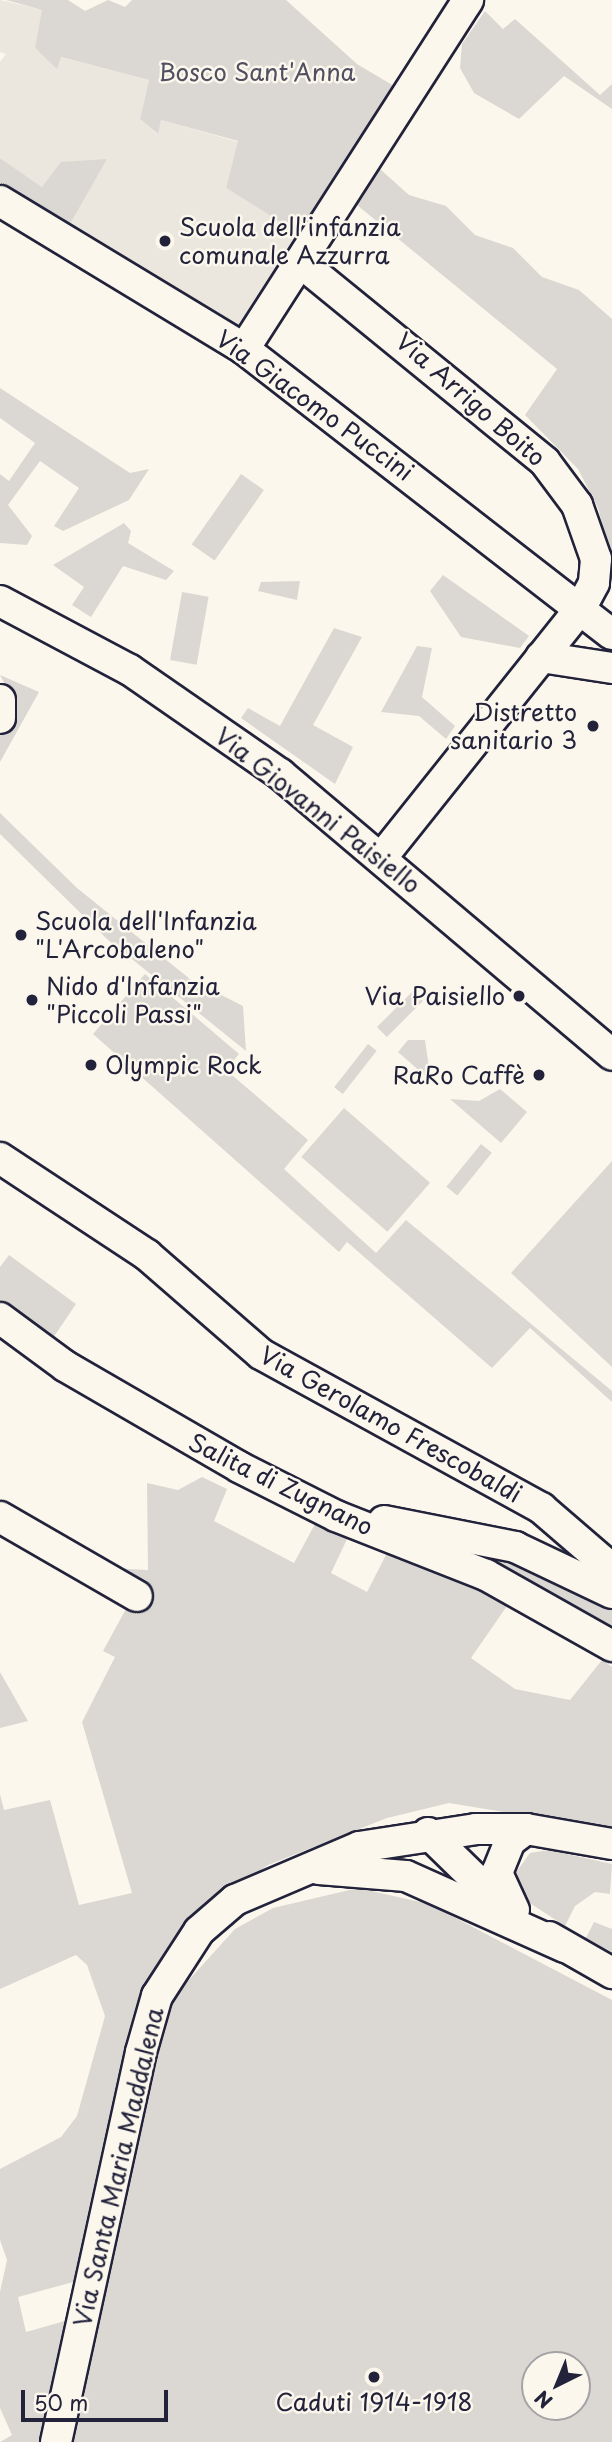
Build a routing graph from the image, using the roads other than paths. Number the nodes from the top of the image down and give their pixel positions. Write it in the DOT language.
graph roads {
  1 [pos="468,0"];
  2 [pos="0,201"];
  3 [pos="300,261"];
  4 [pos="243,349"];
  5 [pos="0,601"];
  6 [pos="580,609"];
  7 [pos="612,634"];
  8 [pos="541,657"];
  9 [pos="612,668"];
  10 [pos="0,699"];
  11 [pos="0,718"];
  12 [pos="382,857"];
  13 [pos="612,1055"];
  14 [pos="0,1158"];
  15 [pos="0,1318"];
  16 [pos="336,1516"];
  17 [pos="0,1517"];
  18 [pos="612,1569"];
  19 [pos="612,1593"];
  20 [pos="137,1596"];
  21 [pos="612,1646"];
  22 [pos="526,1829"];
  23 [pos="428,1833"];
  24 [pos="612,1844"];
  25 [pos="295,1871"];
  26 [pos="440,1888"];
  27 [pos="518,1916"];
  28 [pos="565,1947"];
  29 [pos="612,1973"];
  30 [pos="55,2442"];
  1 -- 3 [label="street"];
  2 -- 4 [label="street, Via Giacomo Puccini"];
  3 -- 4 [label="street"];
  3 -- 6 [label="street, Via Arrigo Boito"];
  4 -- 6 [label="street, Via Giacomo Puccini"];
  5 -- 12 [label="street, Via Giovanni Paisiello"];
  6 -- 7 [label="street, Via Giacomo Puccini"];
  6 -- 8 [label="street, Via Arrigo Boito"];
  8 -- 9 [label="street"];
  8 -- 12 [label="street, Via Arrigo Boito"];
  10 -- 11 [label="street"];
  12 -- 13 [label="street, Via Giovanni Paisiello"];
  14 -- 18 [label="street, Via Gerolamo Frescobaldi"];
  15 -- 16 [label="street, Salita di Zugnano"];
  16 -- 19 [label="street"];
  16 -- 21 [label="street, Salita di Zugnano"];
  17 -- 20 [label="street"];
  22 -- 23 [label="street"];
  22 -- 24 [label="street"];
  22 -- 27 [label="street"];
  23 -- 25 [label="street, Via Santa Maria Maddalena"];
  23 -- 26 [label="street"];
  23 -- 27 [label="street, Via Santa Maria Maddalena"];
  25 -- 26 [label="street, Via Santa Maria Maddalena"];
  25 -- 30 [label="street, Via Santa Maria Maddalena"];
  26 -- 28 [label="street, Via Santa Maria Maddalena"];
  27 -- 28 [label="street, Via Santa Maria Maddalena"];
  28 -- 29 [label="street, Via Santa Maria Maddalena"];
}
